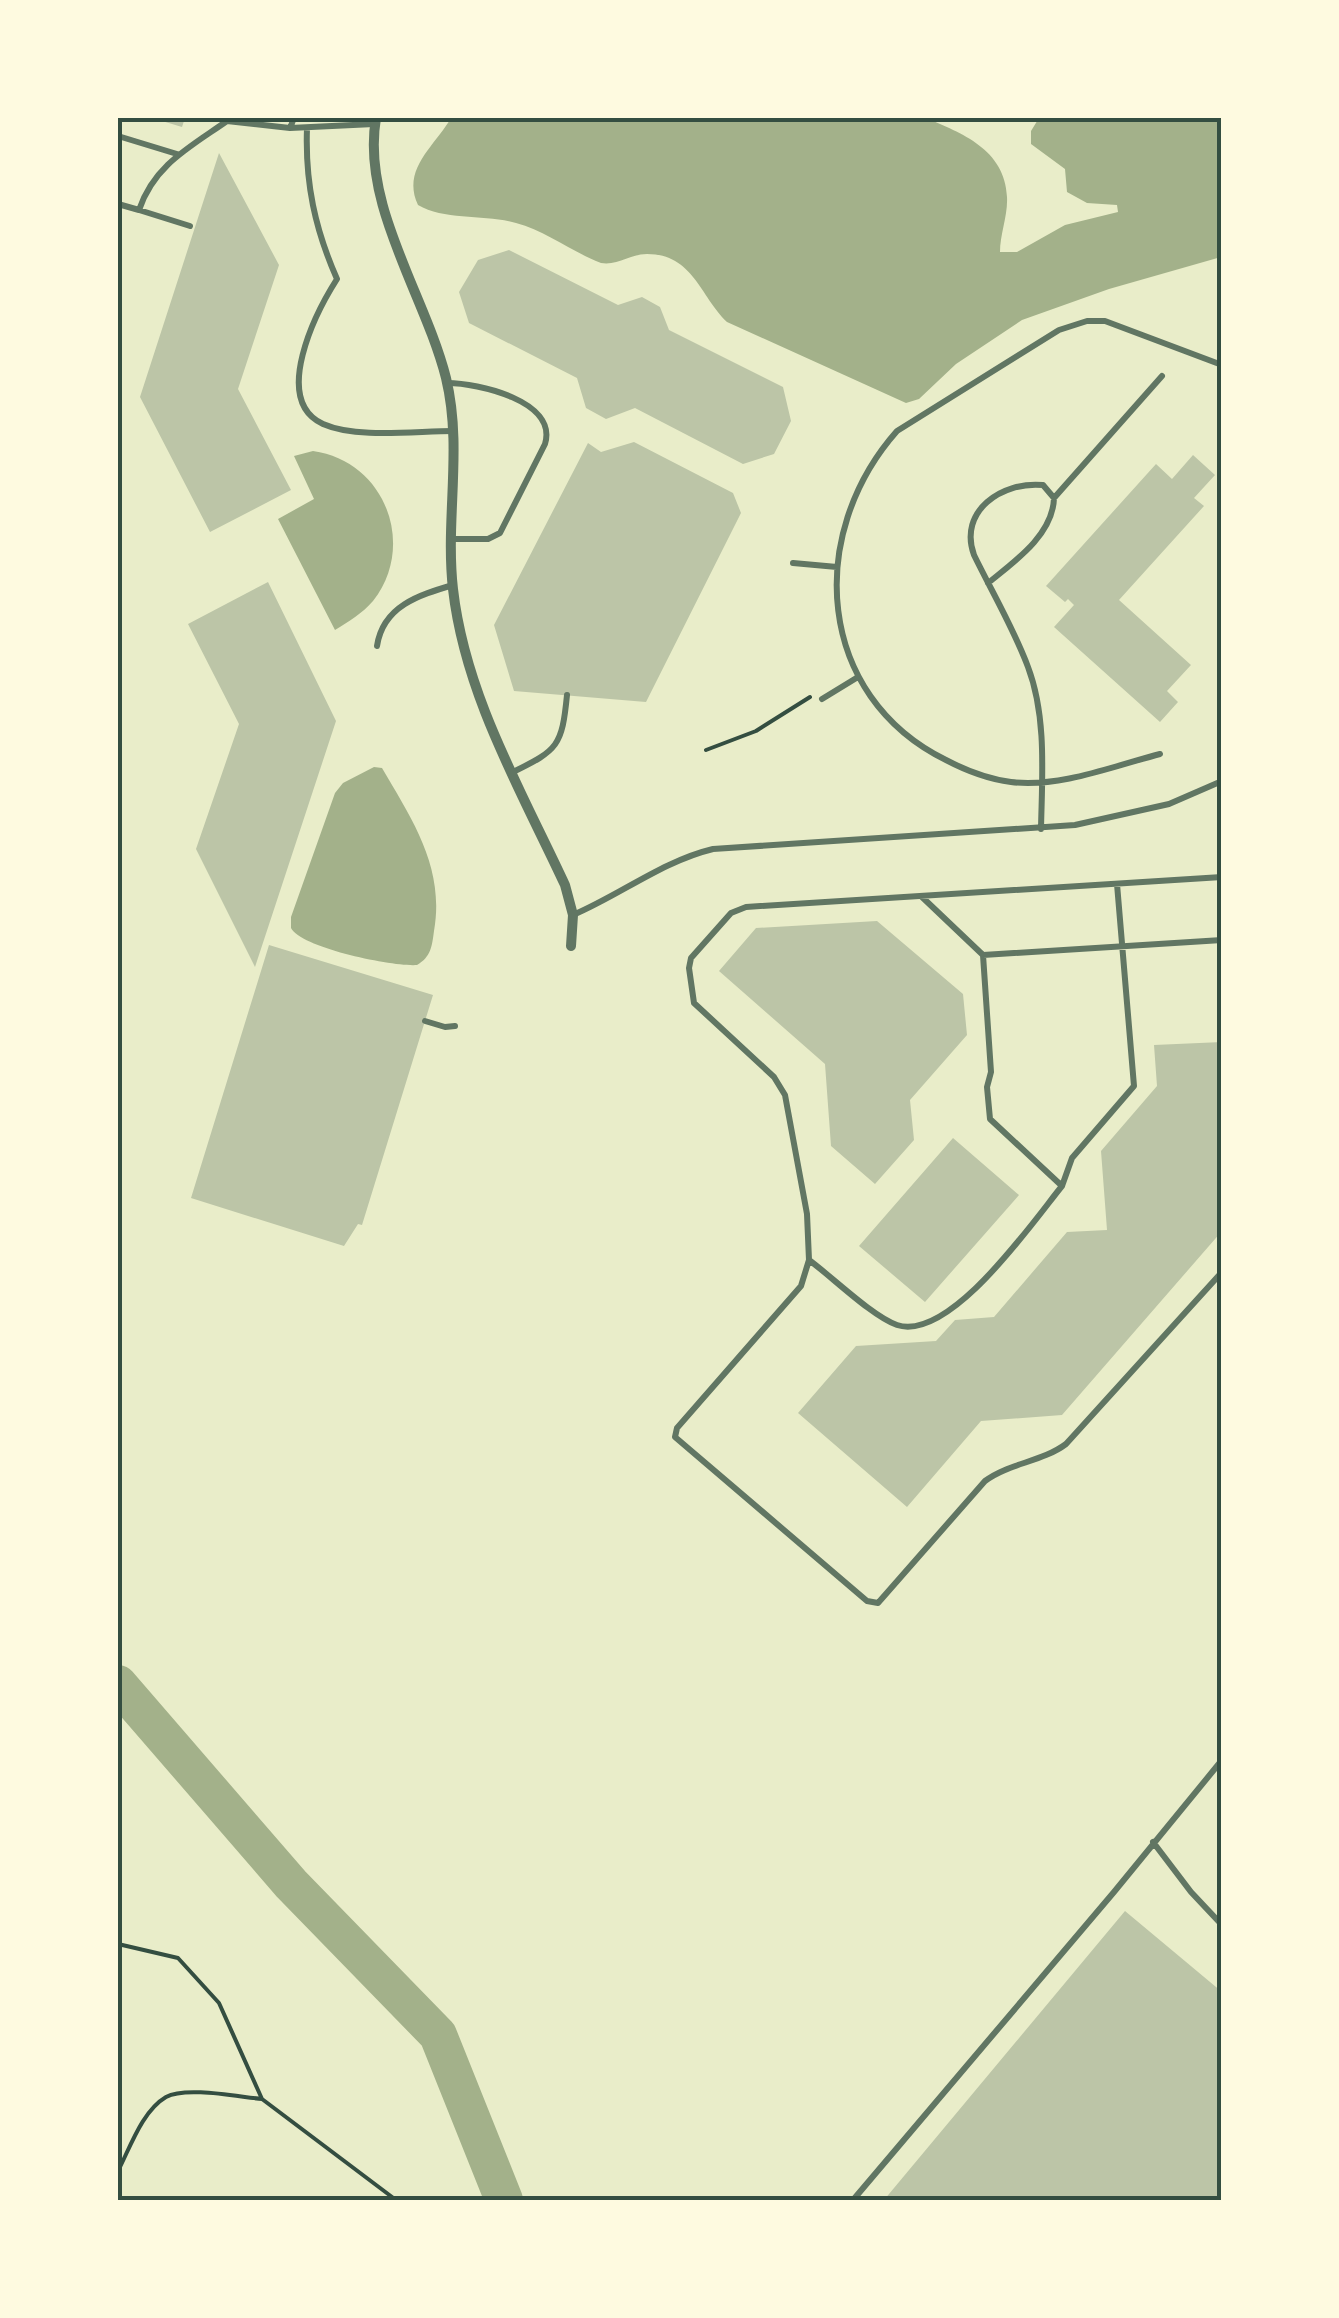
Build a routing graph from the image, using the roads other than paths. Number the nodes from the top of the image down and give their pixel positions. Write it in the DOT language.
graph roads {
  1 [pos="294,118"];
  2 [pos="375,121"];
  3 [pos="290,128"];
  4 [pos="307,128"];
  5 [pos="118,136"];
  6 [pos="178,155"];
  7 [pos="118,204"];
  8 [pos="139,210"];
  9 [pos="190,226"];
  10 [pos="1222,366"];
  11 [pos="1162,376"];
  12 [pos="447,383"];
  13 [pos="453,431"];
  14 [pos="1054,498"];
  15 [pos="452,538"];
  16 [pos="793,563"];
  17 [pos="837,567"];
  18 [pos="988,583"];
  19 [pos="452,586"];
  20 [pos="377,646"];
  21 [pos="858,678"];
  22 [pos="566,696"];
  23 [pos="820,696"];
  24 [pos="1160,754"];
  25 [pos="512,772"];
  26 [pos="1222,780"];
  27 [pos="1042,782"];
  28 [pos="1042,829"];
  29 [pos="1222,877"];
  30 [pos="1117,884"];
  31 [pos="921,896"];
  32 [pos="573,915"];
  33 [pos="1222,940"];
  34 [pos="571,946"];
  35 [pos="1122,947"];
  36 [pos="982,954"];
  37 [pos="425,1021"];
  38 [pos="455,1026"];
  39 [pos="1062,1186"];
  40 [pos="809,1260"];
  41 [pos="1222,1272"];
  42 [pos="1222,1760"];
  43 [pos="1152,1842"];
  44 [pos="1222,1926"];
  45 [pos="853,2200"];
  1 -- 3 [label="lane"];
  2 -- 4 [label="lane"];
  2 -- 12 [label="street"];
  3 -- 4 [label="lane"];
  3 -- 6 [label="lane"];
  4 -- 13 [label="lane"];
  5 -- 6 [label="lane"];
  6 -- 8 [label="lane"];
  7 -- 8 [label="lane"];
  8 -- 9 [label="lane"];
  10 -- 17 [label="lane"];
  11 -- 14 [label="lane"];
  12 -- 13 [label="street"];
  12 -- 15 [label="lane"];
  13 -- 15 [label="street"];
  14 -- 18 [label="lane"];
  14 -- 18 [label="lane"];
  15 -- 19 [label="street"];
  16 -- 17 [label="lane"];
  17 -- 21 [label="lane"];
  18 -- 27 [label="lane"];
  19 -- 20 [label="lane"];
  19 -- 25 [label="street"];
  21 -- 23 [label="lane"];
  21 -- 27 [label="lane"];
  22 -- 25 [label="lane"];
  24 -- 27 [label="lane"];
  25 -- 32 [label="street"];
  26 -- 28 [label="lane"];
  27 -- 28 [label="lane"];
  28 -- 32 [label="lane"];
  29 -- 30 [label="lane"];
  30 -- 31 [label="lane"];
  30 -- 35 [label="lane"];
  31 -- 36 [label="lane"];
  31 -- 40 [label="lane"];
  32 -- 34 [label="street"];
  33 -- 35 [label="lane"];
  35 -- 36 [label="lane"];
  35 -- 39 [label="lane"];
  36 -- 39 [label="lane"];
  37 -- 38 [label="lane"];
  39 -- 40 [label="lane"];
  40 -- 41 [label="lane"];
  42 -- 43 [label="lane"];
  43 -- 44 [label="lane"];
  43 -- 45 [label="lane"];
}
